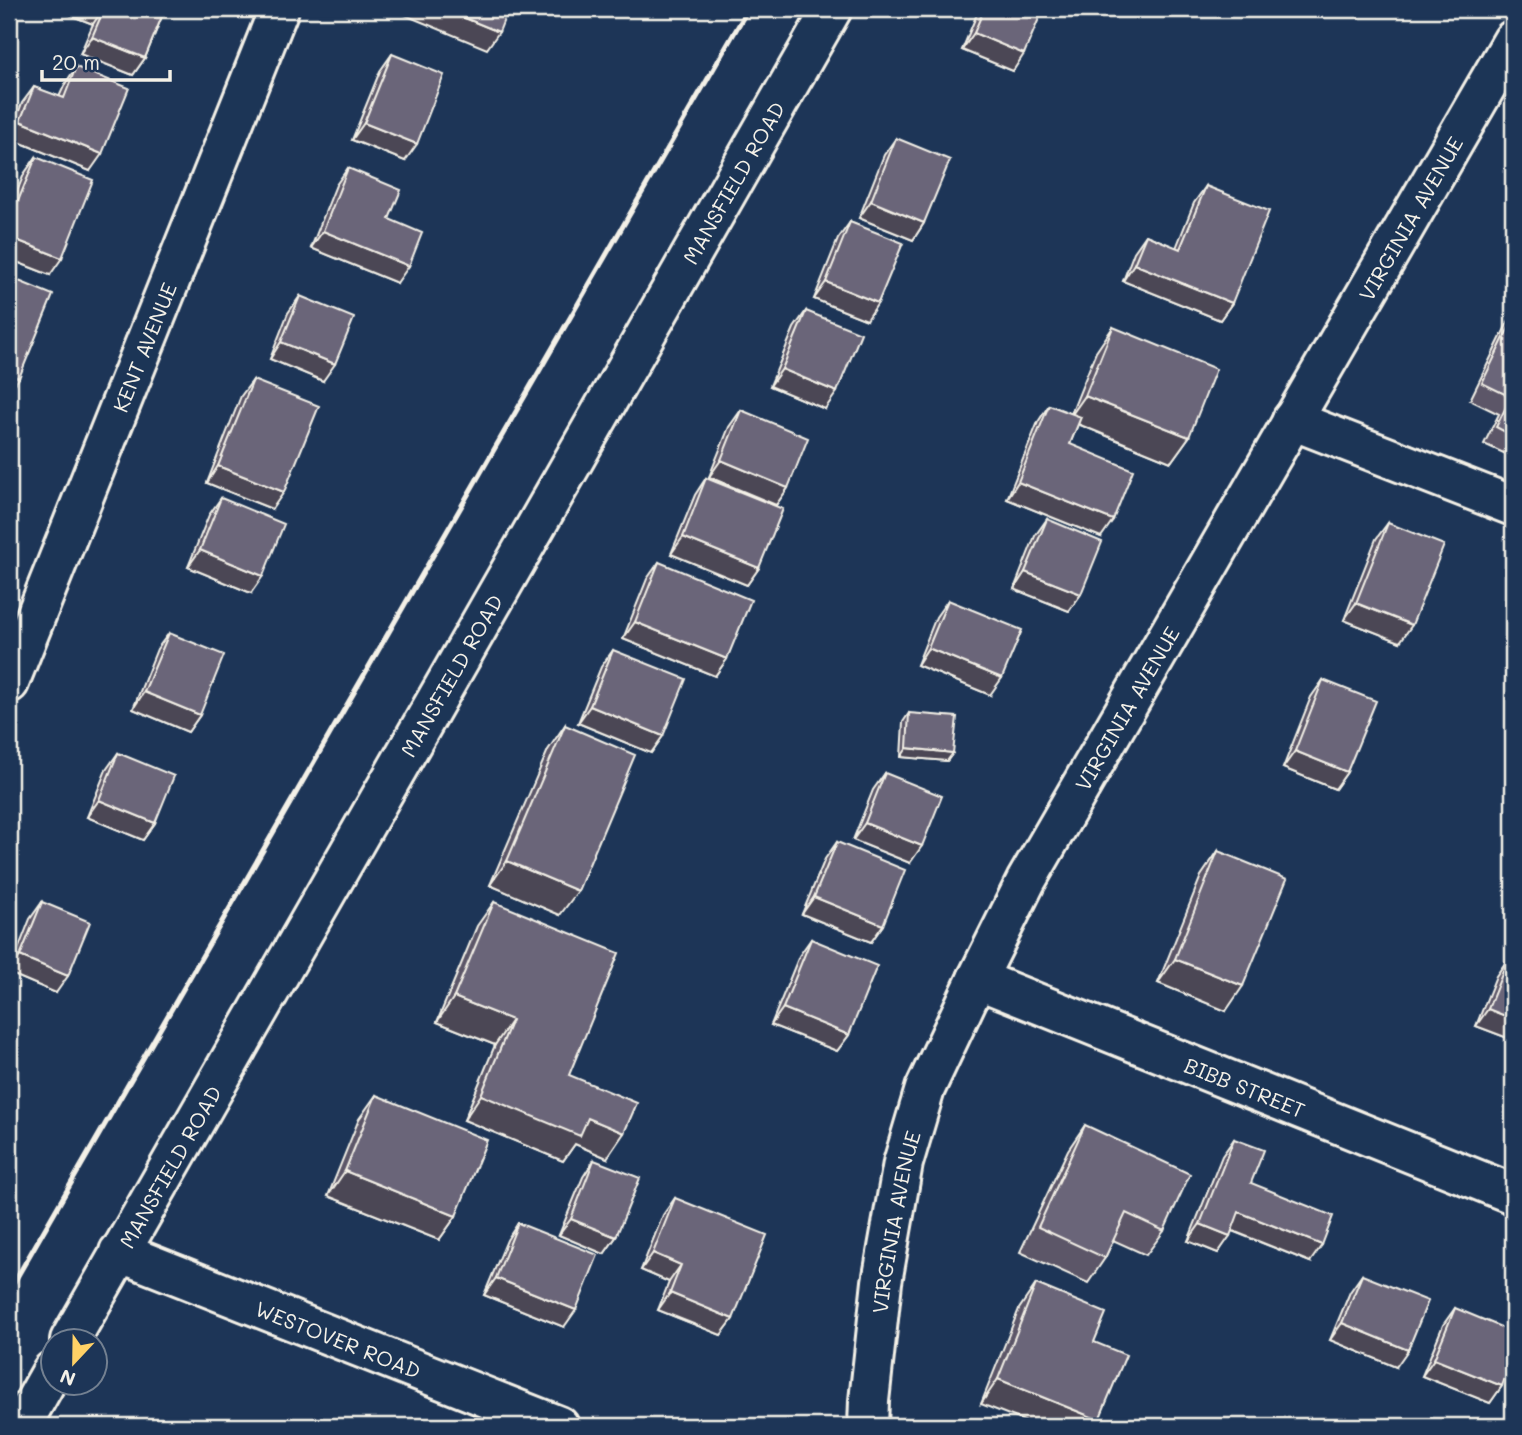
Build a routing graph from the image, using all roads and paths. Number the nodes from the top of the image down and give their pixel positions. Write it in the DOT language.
graph roads {
  1 [pos="279,9"];
  2 [pos="832,9"];
  3 [pos="1513,40"];
  4 [pos="1292,420"];
  5 [pos="1513,506"];
  6 [pos="9,683"];
  7 [pos="977,979"];
  8 [pos="1513,1194"];
  9 [pos="119,1252"];
  10 [pos="78,1326"];
  11 [pos="38,1396"];
  12 [pos="21,1426"];
  13 [pos="559,1426"];
  14 [pos="868,1426"];
  1 -- 6 [label="street, KENT AVENUE"];
  2 -- 9 [label="street, MANSFIELD ROAD"];
  3 -- 4 [label="street, VIRGINIA AVENUE"];
  4 -- 5 [label="street"];
  4 -- 7 [label="street, VIRGINIA AVENUE"];
  7 -- 8 [label="street, BIBB STREET"];
  7 -- 14 [label="street, VIRGINIA AVENUE"];
  9 -- 10 [label="street, MANSFIELD ROAD"];
  9 -- 13 [label="street, WESTOVER ROAD"];
  11 -- 12 [label="street"];
}
